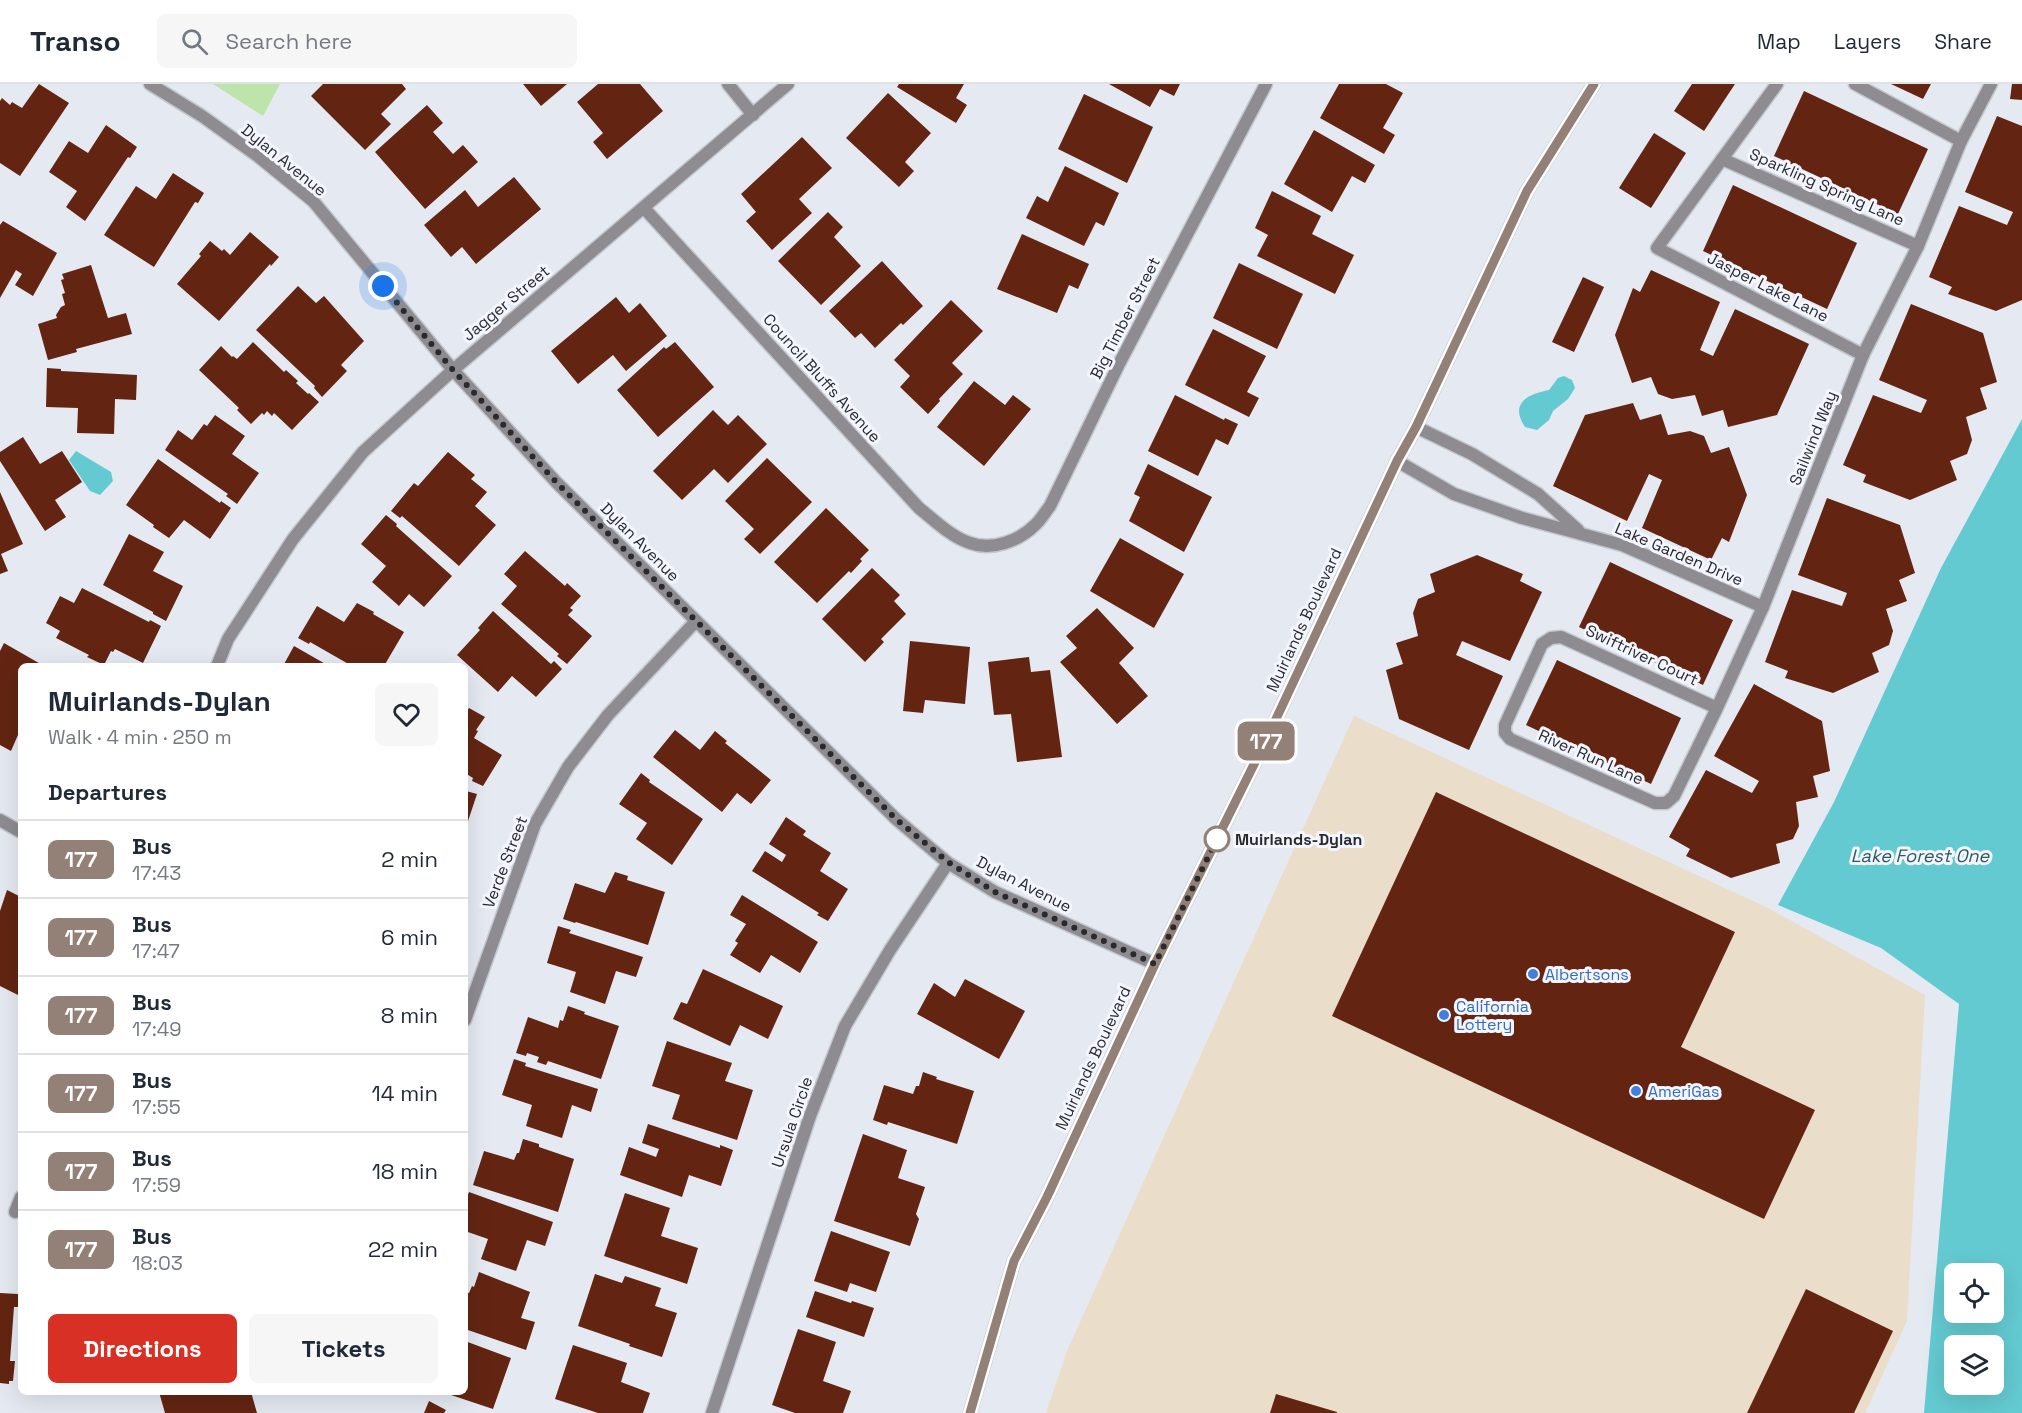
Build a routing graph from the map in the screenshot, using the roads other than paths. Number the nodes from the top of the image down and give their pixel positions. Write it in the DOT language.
graph roads {
  1 [pos="150,84"];
  2 [pos="728,84"];
  3 [pos="788,84"];
  4 [pos="1266,84"];
  5 [pos="1594,84"];
  6 [pos="1778,84"];
  7 [pos="1855,84"];
  8 [pos="1991,84"];
  9 [pos="753,115"];
  10 [pos="1961,141"];
  11 [pos="1722,159"];
  12 [pos="644,208"];
  13 [pos="1918,246"];
  14 [pos="1863,355"];
  15 [pos="453,370"];
  16 [pos="1416,427"];
  17 [pos="1397,461"];
  18 [pos="1581,533"];
  19 [pos="993,546"];
  20 [pos="1763,608"];
  21 [pos="696,621"];
  22 [pos="218,663"];
  23 [pos="1718,708"];
  24 [pos="1505,733"];
  25 [pos="1666,803"];
  26 [pos="0,820"];
  27 [pos="18,830"];
  28 [pos="948,862"];
  29 [pos="1155,964"];
  30 [pos="468,1011"];
  31 [pos="18,1204"];
  32 [pos="15,1212"];
  33 [pos="712,1413"];
  34 [pos="970,1413"];
  1 -- 15 [label="street, Dylan Avenue"];
  2 -- 9 [label="street"];
  3 -- 9 [label="street, Jagger Street"];
  4 -- 19 [label="street, Big Timber Street"];
  5 -- 16 [label="main road, Muirlands Boulevard"];
  6 -- 11 [label="street"];
  7 -- 10 [label="street"];
  8 -- 10 [label="street, Sailwind Way"];
  9 -- 12 [label="street, Jagger Street"];
  10 -- 13 [label="street, Sailwind Way"];
  11 -- 13 [label="street, Sparkling Spring Lane"];
  11 -- 14 [label="street, Jasper Lake Lane"];
  12 -- 15 [label="street, Jagger Street"];
  12 -- 19 [label="street, Council Bluffs Avenue"];
  13 -- 14 [label="street, Sailwind Way"];
  14 -- 20 [label="street, Sailwind Way"];
  15 -- 21 [label="street, Dylan Avenue"];
  15 -- 22 [label="street, Jagger Street"];
  16 -- 17 [label="main road, Muirlands Boulevard"];
  16 -- 18 [label="street, Lake Garden Drive"];
  17 -- 18 [label="street, Lake Garden Drive"];
  17 -- 29 [label="main road, Muirlands Boulevard"];
  18 -- 20 [label="street, Lake Garden Drive"];
  20 -- 23 [label="street, Sailwind Way"];
  21 -- 28 [label="street, Dylan Avenue"];
  21 -- 30 [label="street, Verde Street"];
  23 -- 24 [label="street, Swiftriver Court"];
  23 -- 25 [label="street, Sailwind Way"];
  24 -- 25 [label="street, River Run Lane"];
  26 -- 27 [label="street"];
  28 -- 29 [label="street, Dylan Avenue"];
  28 -- 33 [label="street, Ursula Circle"];
  29 -- 34 [label="main road, Muirlands Boulevard"];
  31 -- 32 [label="street"];
}
